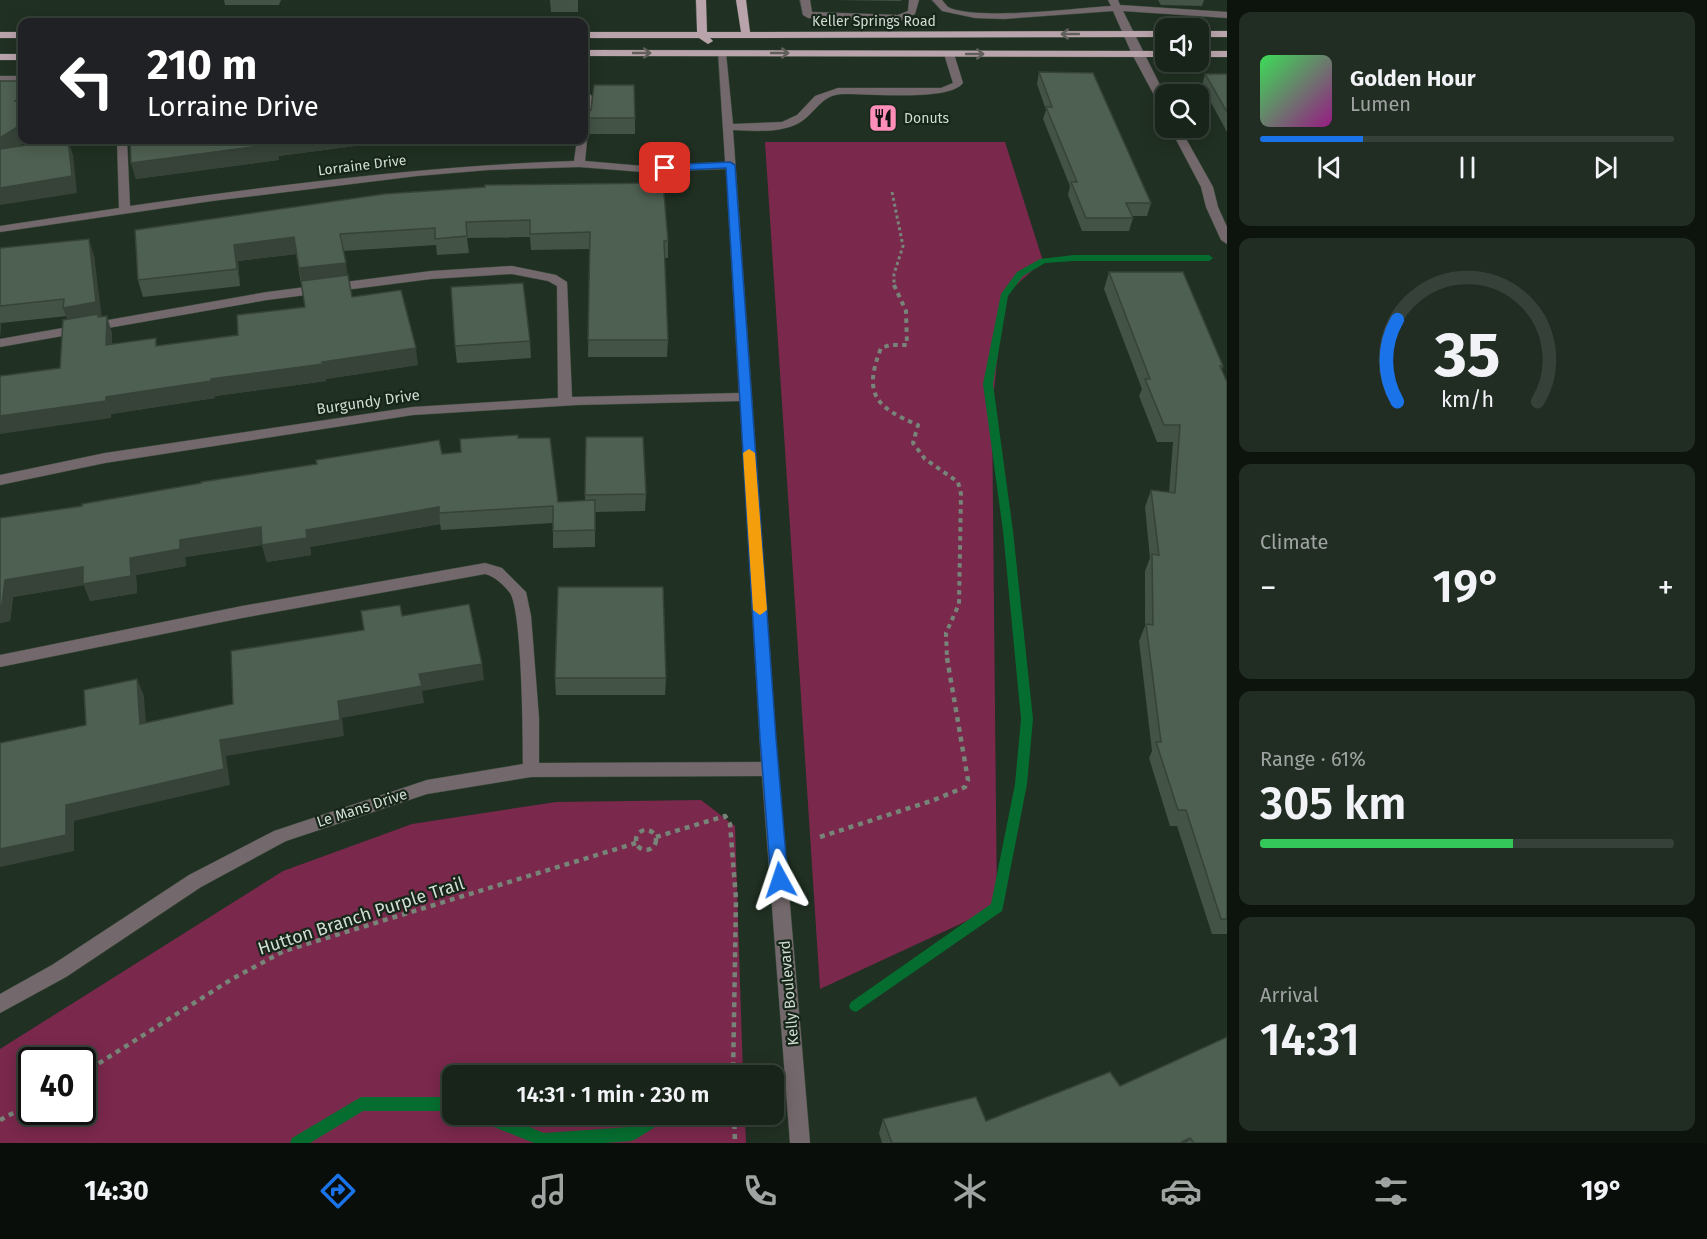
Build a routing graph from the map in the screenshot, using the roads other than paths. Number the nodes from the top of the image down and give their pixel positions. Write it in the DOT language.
graph roads {
  1 [pos="701,0"];
  2 [pos="741,0"];
  3 [pos="805,0"];
  4 [pos="914,0"];
  5 [pos="937,0"];
  6 [pos="1115,4"];
  7 [pos="1227,15"];
  8 [pos="899,18"];
  9 [pos="1129,34"];
  10 [pos="1155,34"];
  11 [pos="1209,34"];
  12 [pos="1227,34"];
  13 [pos="0,35"];
  14 [pos="18,35"];
  15 [pos="588,35"];
  16 [pos="702,35"];
  17 [pos="746,35"];
  18 [pos="903,35"];
  19 [pos="588,53"];
  20 [pos="721,53"];
  21 [pos="950,54"];
  22 [pos="1137,54"];
  23 [pos="1155,54"];
  24 [pos="1209,54"];
  25 [pos="1227,54"];
  26 [pos="0,57"];
  27 [pos="18,57"];
  28 [pos="0,79"];
  29 [pos="18,79"];
  30 [pos="1155,88"];
  31 [pos="727,126"];
  32 [pos="1181,138"];
  33 [pos="122,144"];
  34 [pos="582,144"];
  35 [pos="579,164"];
  36 [pos="730,165"];
  37 [pos="125,212"];
  38 [pos="0,229"];
  39 [pos="1227,240"];
  40 [pos="0,343"];
  41 [pos="746,397"];
  42 [pos="565,402"];
  43 [pos="0,480"];
  44 [pos="0,661"];
  45 [pos="770,769"];
  46 [pos="531,770"];
  47 [pos="0,1004"];
  48 [pos="800,1143"];
  1 -- 16 [label="main road"];
  2 -- 17 [label="main road"];
  3 -- 8 [label="street"];
  4 -- 8 [label="street"];
  5 -- 6 [label="street"];
  6 -- 7 [label="street"];
  6 -- 9 [label="street"];
  8 -- 18 [label="street"];
  9 -- 10 [label="main road, Keller Springs Road"];
  9 -- 18 [label="main road, Keller Springs Road, one-way"];
  9 -- 22 [label="street"];
  11 -- 12 [label="main road"];
  13 -- 14 [label="main road"];
  15 -- 16 [label="main road, Keller Springs Road"];
  16 -- 17 [label="main road, Keller Springs Road"];
  16 -- 20 [label="main road"];
  17 -- 18 [label="main road, Keller Springs Road"];
  17 -- 20 [label="main road"];
  19 -- 20 [label="main road, one-way"];
  20 -- 21 [label="main road, one-way"];
  20 -- 31 [label="street, Kelly Boulevard"];
  21 -- 22 [label="main road, one-way"];
  21 -- 31 [label="street"];
  22 -- 23 [label="main road"];
  22 -- 30 [label="street"];
  24 -- 25 [label="main road"];
  26 -- 27 [label="main road"];
  28 -- 29 [label="street"];
  31 -- 36 [label="street, Kelly Boulevard"];
  32 -- 39 [label="street"];
  33 -- 37 [label="street"];
  34 -- 35 [label="street"];
  35 -- 36 [label="street, Lorraine Drive"];
  35 -- 37 [label="street, Lorraine Drive"];
  36 -- 41 [label="street, Kelly Boulevard"];
  37 -- 38 [label="street, Lorraine Drive"];
  40 -- 42 [label="street"];
  41 -- 42 [label="street, Burgundy Drive"];
  41 -- 45 [label="street, Kelly Boulevard"];
  42 -- 43 [label="street, Burgundy Drive"];
  44 -- 46 [label="street"];
  45 -- 46 [label="street, Le Mans Drive"];
  45 -- 48 [label="street, Kelly Boulevard"];
  46 -- 47 [label="street, Le Mans Drive"];
}
